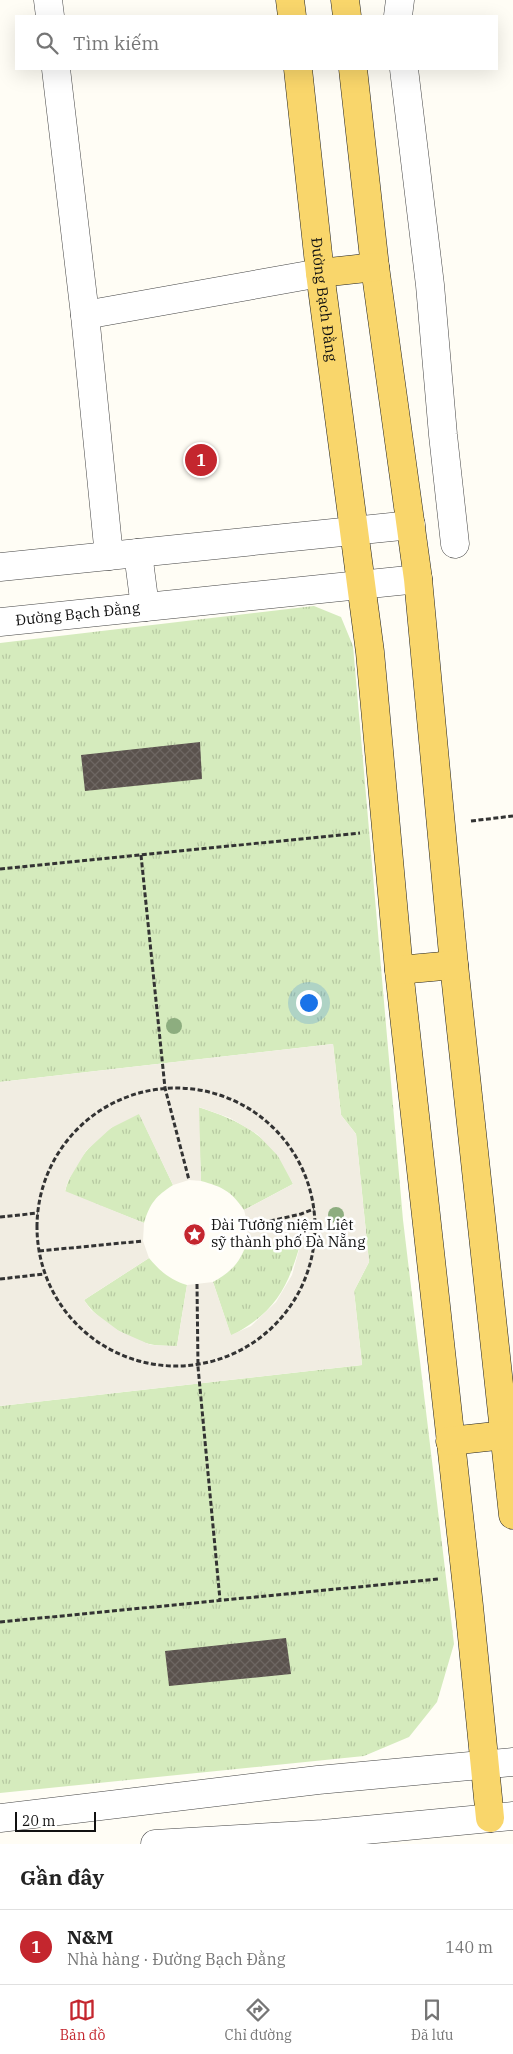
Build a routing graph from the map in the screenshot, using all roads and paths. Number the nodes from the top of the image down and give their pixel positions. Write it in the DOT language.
graph roads {
  1 [pos="48,0"];
  2 [pos="290,0"];
  3 [pos="345,0"];
  4 [pos="400,0"];
  5 [pos="50,15"];
  6 [pos="292,15"];
  7 [pos="347,15"];
  8 [pos="398,15"];
  9 [pos="56,70"];
  10 [pos="298,70"];
  11 [pos="353,70"];
  12 [pos="404,70"];
  13 [pos="375,267"];
  14 [pos="320,273"];
  15 [pos="85,315"];
  16 [pos="411,525"];
  17 [pos="355,530"];
  18 [pos="455,544"];
  19 [pos="138,553"];
  20 [pos="109,556"];
  21 [pos="0,567"];
  22 [pos="418,579"];
  23 [pos="362,584"];
  24 [pos="145,607"];
  25 [pos="0,622"];
  26 [pos="513,816"];
  27 [pos="471,821"];
  28 [pos="369,832"];
  29 [pos="141,855"];
  30 [pos="0,869"];
  31 [pos="454,964"];
  32 [pos="399,970"];
  33 [pos="165,1088"];
  34 [pos="189,1180"];
  35 [pos="314,1209"];
  36 [pos="38,1213"];
  37 [pos="0,1217"];
  38 [pos="248,1226"];
  39 [pos="143,1241"];
  40 [pos="39,1251"];
  41 [pos="44,1274"];
  42 [pos="0,1279"];
  43 [pos="197,1284"];
  44 [pos="198,1367"];
  45 [pos="505,1435"];
  46 [pos="450,1441"];
  47 [pos="513,1515"];
  48 [pos="445,1579"];
  49 [pos="220,1600"];
  50 [pos="0,1622"];
  51 [pos="513,1762"];
  52 [pos="485,1764"];
  53 [pos="0,1818"];
  54 [pos="502,1818"];
  55 [pos="155,1844"];
  1 -- 5 [label="street"];
  2 -- 6 [label="main road"];
  3 -- 7 [label="main road"];
  4 -- 8 [label="street"];
  9 -- 15 [label="street"];
  10 -- 14 [label="main road, Đường Bạch Đằng"];
  11 -- 13 [label="main road"];
  12 -- 18 [label="street"];
  13 -- 14 [label="main road"];
  13 -- 16 [label="main road"];
  14 -- 15 [label="street"];
  14 -- 17 [label="main road, Đường Bạch Đằng"];
  15 -- 20 [label="street"];
  16 -- 17 [label="street"];
  16 -- 22 [label="main road"];
  17 -- 19 [label="street"];
  17 -- 23 [label="main road, Đường Bạch Đằng"];
  19 -- 20 [label="street"];
  19 -- 24 [label="street"];
  20 -- 21 [label="street"];
  22 -- 23 [label="street, Đường Bạch Đằng"];
  22 -- 31 [label="main road"];
  23 -- 24 [label="street, Đường Bạch Đằng"];
  23 -- 32 [label="main road"];
  24 -- 25 [label="street, Đường Bạch Đằng"];
  26 -- 27 [label="path"];
  28 -- 29 [label="path"];
  29 -- 30 [label="path"];
  29 -- 33 [label="path"];
  31 -- 32 [label="main road"];
  31 -- 45 [label="main road"];
  32 -- 46 [label="main road"];
  33 -- 34 [label="path"];
  33 -- 35 [label="path"];
  33 -- 36 [label="path"];
  35 -- 38 [label="path"];
  35 -- 44 [label="path"];
  36 -- 37 [label="path"];
  36 -- 40 [label="path"];
  39 -- 40 [label="path"];
  40 -- 41 [label="path"];
  41 -- 42 [label="path"];
  41 -- 44 [label="path"];
  43 -- 44 [label="path"];
  44 -- 49 [label="path"];
  45 -- 46 [label="main road"];
  45 -- 47 [label="main road"];
  46 -- 52 [label="main road"];
  48 -- 49 [label="path"];
  49 -- 50 [label="path"];
  51 -- 52 [label="street"];
  52 -- 53 [label="street"];
  52 -- 54 [label="main road"];
  54 -- 55 [label="street"];
}
